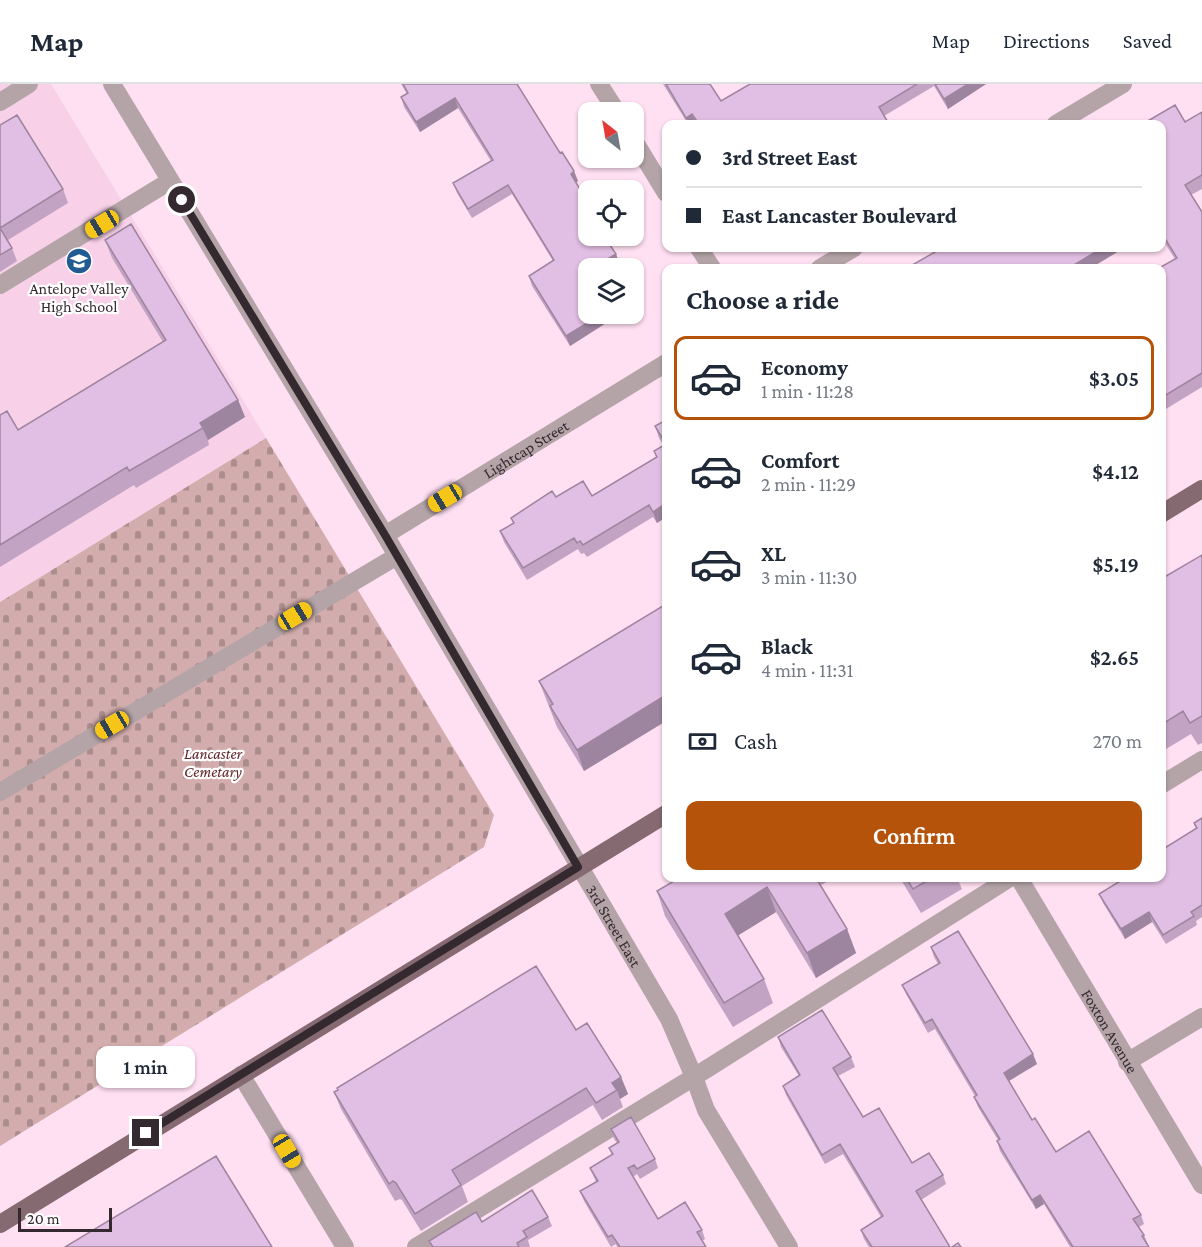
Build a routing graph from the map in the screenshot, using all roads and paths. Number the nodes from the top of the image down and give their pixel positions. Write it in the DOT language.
graph roads {
  1 [pos="29,84"];
  2 [pos="112,84"];
  3 [pos="599,84"];
  4 [pos="1123,84"];
  5 [pos="0,102"];
  6 [pos="611,102"];
  7 [pos="1063,120"];
  8 [pos="644,157"];
  9 [pos="170,181"];
  10 [pos="662,186"];
  11 [pos="847,252"];
  12 [pos="827,264"];
  13 [pos="0,285"];
  14 [pos="662,365"];
  15 [pos="1202,489"];
  16 [pos="1166,511"];
  17 [pos="385,535"];
  18 [pos="397,556"];
  19 [pos="1202,760"];
  20 [pos="1166,782"];
  21 [pos="0,792"];
  22 [pos="662,816"];
  23 [pos="578,867"];
  24 [pos="1004,882"];
  25 [pos="1021,882"];
  26 [pos="1202,1017"];
  27 [pos="1127,1062"];
  28 [pos="241,1075"];
  29 [pos="694,1077"];
  30 [pos="1202,1185"];
  31 [pos="0,1224"];
  32 [pos="345,1247"];
  33 [pos="416,1247"];
  34 [pos="789,1247"];
  1 -- 5 [label="street"];
  2 -- 9 [label="street, 3rd Street East"];
  3 -- 6 [label="street"];
  4 -- 7 [label="street"];
  8 -- 10 [label="street"];
  9 -- 13 [label="street"];
  9 -- 17 [label="street, 3rd Street East"];
  11 -- 12 [label="street"];
  14 -- 17 [label="street, Lightcap Street"];
  15 -- 16 [label="main road"];
  17 -- 18 [label="street, 3rd Street East"];
  18 -- 21 [label="street"];
  18 -- 23 [label="street, 3rd Street East"];
  19 -- 20 [label="street"];
  22 -- 23 [label="main road"];
  23 -- 28 [label="main road"];
  23 -- 29 [label="street, 3rd Street East"];
  24 -- 29 [label="street"];
  25 -- 27 [label="street, Foxton Avenue"];
  26 -- 27 [label="street"];
  27 -- 30 [label="street, Foxton Avenue"];
  28 -- 31 [label="main road"];
  28 -- 32 [label="street"];
  29 -- 33 [label="street"];
  29 -- 34 [label="street, 3rd Street East"];
}
